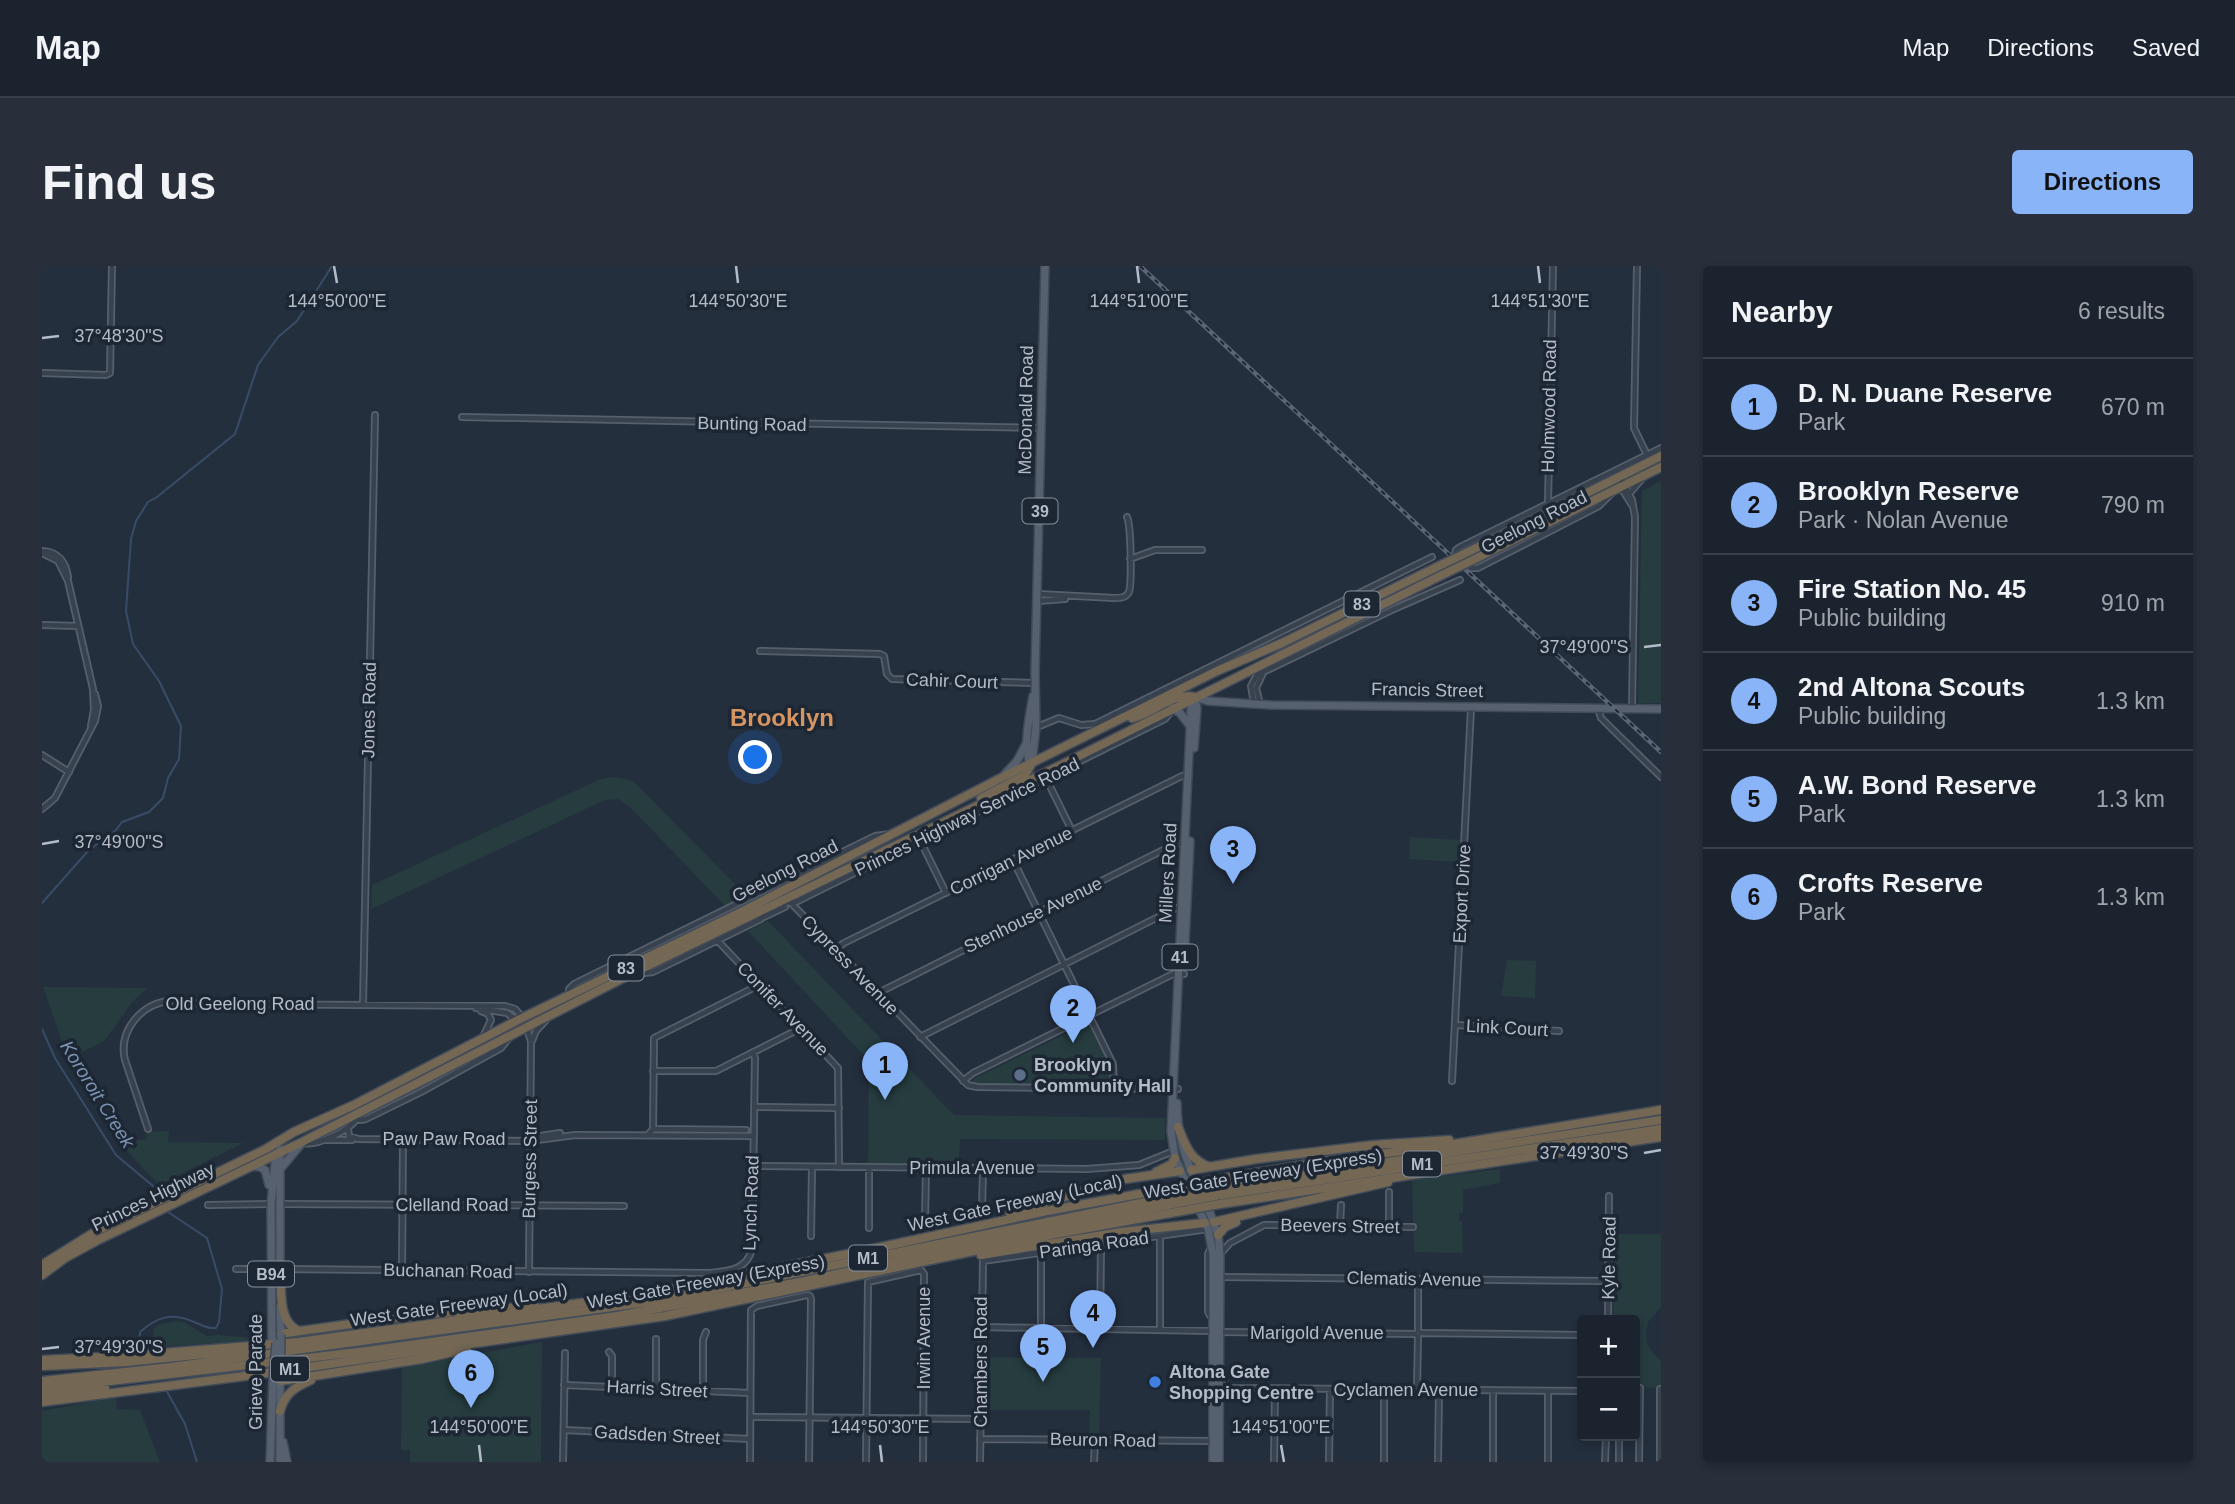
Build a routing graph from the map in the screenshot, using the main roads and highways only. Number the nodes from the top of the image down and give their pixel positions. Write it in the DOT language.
graph roads {
  1 [pos="1045,266"];
  2 [pos="1661,456"];
  3 [pos="1661,467"];
  4 [pos="1446,568"];
  5 [pos="1282,643"];
  6 [pos="1223,683"];
  7 [pos="1195,697"];
  8 [pos="1221,702"];
  9 [pos="1230,704"];
  10 [pos="1197,707"];
  11 [pos="1171,709"];
  12 [pos="1661,709"];
  13 [pos="1119,721"];
  14 [pos="1193,727"];
  15 [pos="1031,740"];
  16 [pos="1048,755"];
  17 [pos="1032,764"];
  18 [pos="1057,767"];
  19 [pos="999,779"];
  20 [pos="953,817"];
  21 [pos="908,827"];
  22 [pos="916,838"];
  23 [pos="1188,843"];
  24 [pos="571,999"];
  25 [pos="519,1019"];
  26 [pos="525,1028"];
  27 [pos="1176,1089"];
  28 [pos="1661,1110"];
  29 [pos="1661,1120"];
  30 [pos="1178,1127"];
  31 [pos="1661,1129"];
  32 [pos="1518,1133"];
  33 [pos="1661,1137"];
  34 [pos="278,1142"];
  35 [pos="302,1142"];
  36 [pos="1184,1147"];
  37 [pos="278,1154"];
  38 [pos="1174,1154"];
  39 [pos="253,1166"];
  40 [pos="281,1168"];
  41 [pos="1213,1168"];
  42 [pos="1191,1170"];
  43 [pos="1180,1171"];
  44 [pos="1432,1171"];
  45 [pos="1151,1175"];
  46 [pos="1214,1193"];
  47 [pos="1182,1198"];
  48 [pos="276,1204"];
  49 [pos="1293,1205"];
  50 [pos="1209,1225"];
  51 [pos="950,1232"];
  52 [pos="1218,1234"];
  53 [pos="49,1263"];
  54 [pos="276,1269"];
  55 [pos="42,1275"];
  56 [pos="858,1277"];
  57 [pos="653,1293"];
  58 [pos="299,1331"];
  59 [pos="1217,1332"];
  60 [pos="500,1340"];
  61 [pos="276,1341"];
  62 [pos="126,1359"];
  63 [pos="42,1360"];
  64 [pos="42,1366"];
  65 [pos="172,1369"];
  66 [pos="333,1372"];
  67 [pos="278,1378"];
  68 [pos="42,1379"];
  69 [pos="142,1383"];
  70 [pos="42,1388"];
  71 [pos="42,1399"];
  72 [pos="280,1411"];
  73 [pos="280,1434"];
  74 [pos="270,1462"];
  75 [pos="279,1462"];
  76 [pos="287,1462"];
  77 [pos="1213,1462"];
  78 [pos="1219,1462"];
  1 -- 15 [label="main road, McDonald Road / 39"];
  2 -- 4 [label="highway, Geelong Road / 83, bridge"];
  3 -- 4 [label="highway, Geelong Road / 83, bridge"];
  4 -- 5 [label="highway, Geelong Road / 83"];
  4 -- 6 [label="highway, Geelong Road / 83"];
  5 -- 7 [label="highway"];
  5 -- 13 [label="highway, Geelong Road / 83"];
  6 -- 7 [label="highway, Geelong Road / 83"];
  6 -- 8 [label="main road"];
  7 -- 8 [label="main road"];
  7 -- 10 [label="main road, Millers Road / 41"];
  7 -- 11 [label="highway, Geelong Road / 83"];
  7 -- 13 [label="highway"];
  7 -- 14 [label="main road, Millers Road"];
  8 -- 9 [label="main road"];
  9 -- 10 [label="main road"];
  9 -- 12 [label="main road, Francis Street"];
  10 -- 14 [label="main road, Millers Road / 41"];
  11 -- 14 [label="main road"];
  11 -- 18 [label="highway, Geelong Road"];
  13 -- 16 [label="highway, Geelong Road"];
  14 -- 23 [label="main road, Millers Road / 41"];
  14 -- 23 [label="main road, Millers Road / 41"];
  15 -- 16 [label="main road"];
  15 -- 17 [label="main road, McDonald Road / 39"];
  15 -- 19 [label="main road, 39"];
  16 -- 17 [label="highway, Geelong Road / 83"];
  17 -- 18 [label="highway"];
  17 -- 19 [label="highway, Geelong Road / 83"];
  17 -- 20 [label="highway"];
  18 -- 20 [label="highway, Geelong Road / 83"];
  19 -- 21 [label="highway, Geelong Road / 83"];
  20 -- 22 [label="highway, Geelong Road / 83"];
  21 -- 22 [label="highway"];
  21 -- 24 [label="highway, Geelong Road / 83"];
  22 -- 24 [label="highway, Geelong Road / 83"];
  23 -- 27 [label="main road, Millers Road / 41"];
  24 -- 25 [label="highway, Geelong Road / 83"];
  24 -- 26 [label="highway, Geelong Road / 83"];
  25 -- 26 [label="highway"];
  25 -- 34 [label="highway, Geelong Road / 83"];
  26 -- 35 [label="highway, Geelong Road / 83"];
  27 -- 30 [label="main road, Millers Road / 41"];
  27 -- 38 [label="main road, Millers Road / 41"];
  28 -- 32 [label="highway, West Gate Freeway (Local) / M1"];
  29 -- 46 [label="highway, West Gate Freeway (Express) / M1"];
  30 -- 36 [label="highway"];
  31 -- 46 [label="highway, West Gate Freeway (Express) / M1"];
  32 -- 41 [label="highway"];
  32 -- 46 [label="highway, West Gate Freeway (Local) / M1"];
  33 -- 44 [label="highway, West Gate Freeway (Local) / M1"];
  34 -- 37 [label="main road"];
  34 -- 53 [label="highway, Princes Highway / 83"];
  35 -- 37 [label="highway, Geelong Road / 83"];
  35 -- 40 [label="main road"];
  36 -- 41 [label="highway"];
  36 -- 42 [label="main road, Millers Road / 41"];
  37 -- 39 [label="highway, Princes Highway / 83"];
  37 -- 40 [label="main road, Grieve Parade / B94"];
  37 -- 48 [label="main road, Grieve Parade / B94"];
  38 -- 43 [label="main road, Millers Road / 41"];
  38 -- 45 [label="highway"];
  39 -- 48 [label="main road"];
  39 -- 53 [label="highway, Princes Highway / 83"];
  40 -- 48 [label="main road, Grieve Parade / B94"];
  41 -- 42 [label="highway"];
  42 -- 43 [label="main road"];
  42 -- 50 [label="main road, Millers Road / 41"];
  43 -- 45 [label="highway"];
  43 -- 50 [label="main road, Millers Road / 41"];
  44 -- 46 [label="highway, West Gate Freeway (Local) / M1"];
  44 -- 49 [label="highway"];
  45 -- 51 [label="highway"];
  46 -- 47 [label="highway, West Gate Freeway (Express) / M1, bridge"];
  46 -- 47 [label="highway, West Gate Freeway (Local) / M1, bridge"];
  47 -- 51 [label="highway, West Gate Freeway (Local) / M1"];
  47 -- 56 [label="highway, West Gate Freeway (Local) / M1"];
  47 -- 65 [label="highway, West Gate Freeway (Express) / M1"];
  47 -- 65 [label="highway, West Gate Freeway (Express) / M1"];
  48 -- 54 [label="main road, Grieve Parade / B94"];
  49 -- 50 [label="highway"];
  49 -- 52 [label="highway"];
  50 -- 52 [label="main road, Millers Road / 41"];
  50 -- 56 [label="highway"];
  50 -- 59 [label="main road, Millers Road / 41"];
  51 -- 57 [label="highway, West Gate Freeway (Local) / M1"];
  52 -- 59 [label="main road, Millers Road / 41"];
  53 -- 55 [label="highway, Princes Highway / 83"];
  54 -- 58 [label="highway"];
  54 -- 61 [label="main road, Grieve Parade / B94"];
  54 -- 61 [label="main road, Grieve Parade / B94"];
  56 -- 60 [label="highway, West Gate Freeway (Local) / M1"];
  57 -- 58 [label="highway"];
  57 -- 65 [label="highway, West Gate Freeway (Local) / M1"];
  58 -- 61 [label="highway"];
  59 -- 77 [label="main road, Millers Road / 41"];
  59 -- 78 [label="main road, Millers Road / 41"];
  60 -- 65 [label="highway, West Gate Freeway (Local) / M1"];
  60 -- 66 [label="highway"];
  61 -- 67 [label="main road, Grieve Parade / B94, bridge"];
  61 -- 67 [label="main road, Grieve Parade / B94, bridge"];
  62 -- 63 [label="highway, West Gate Freeway (Local) / M1"];
  62 -- 64 [label="highway"];
  62 -- 65 [label="highway, West Gate Freeway (Local) / M1"];
  65 -- 68 [label="highway, West Gate Freeway (Express) / M1"];
  65 -- 69 [label="highway, West Gate Freeway (Express) / M1"];
  66 -- 67 [label="highway"];
  66 -- 72 [label="highway"];
  67 -- 72 [label="main road, Grieve Parade / B94"];
  67 -- 74 [label="main road, Grieve Parade / B94"];
  69 -- 70 [label="highway, West Gate Freeway (Express) / M1"];
  69 -- 71 [label="highway"];
  69 -- 71 [label="highway, M1"];
  72 -- 73 [label="main road, Grieve Parade / B94"];
  73 -- 75 [label="main road, Grieve Parade / B94"];
  73 -- 76 [label="main road"];
}
